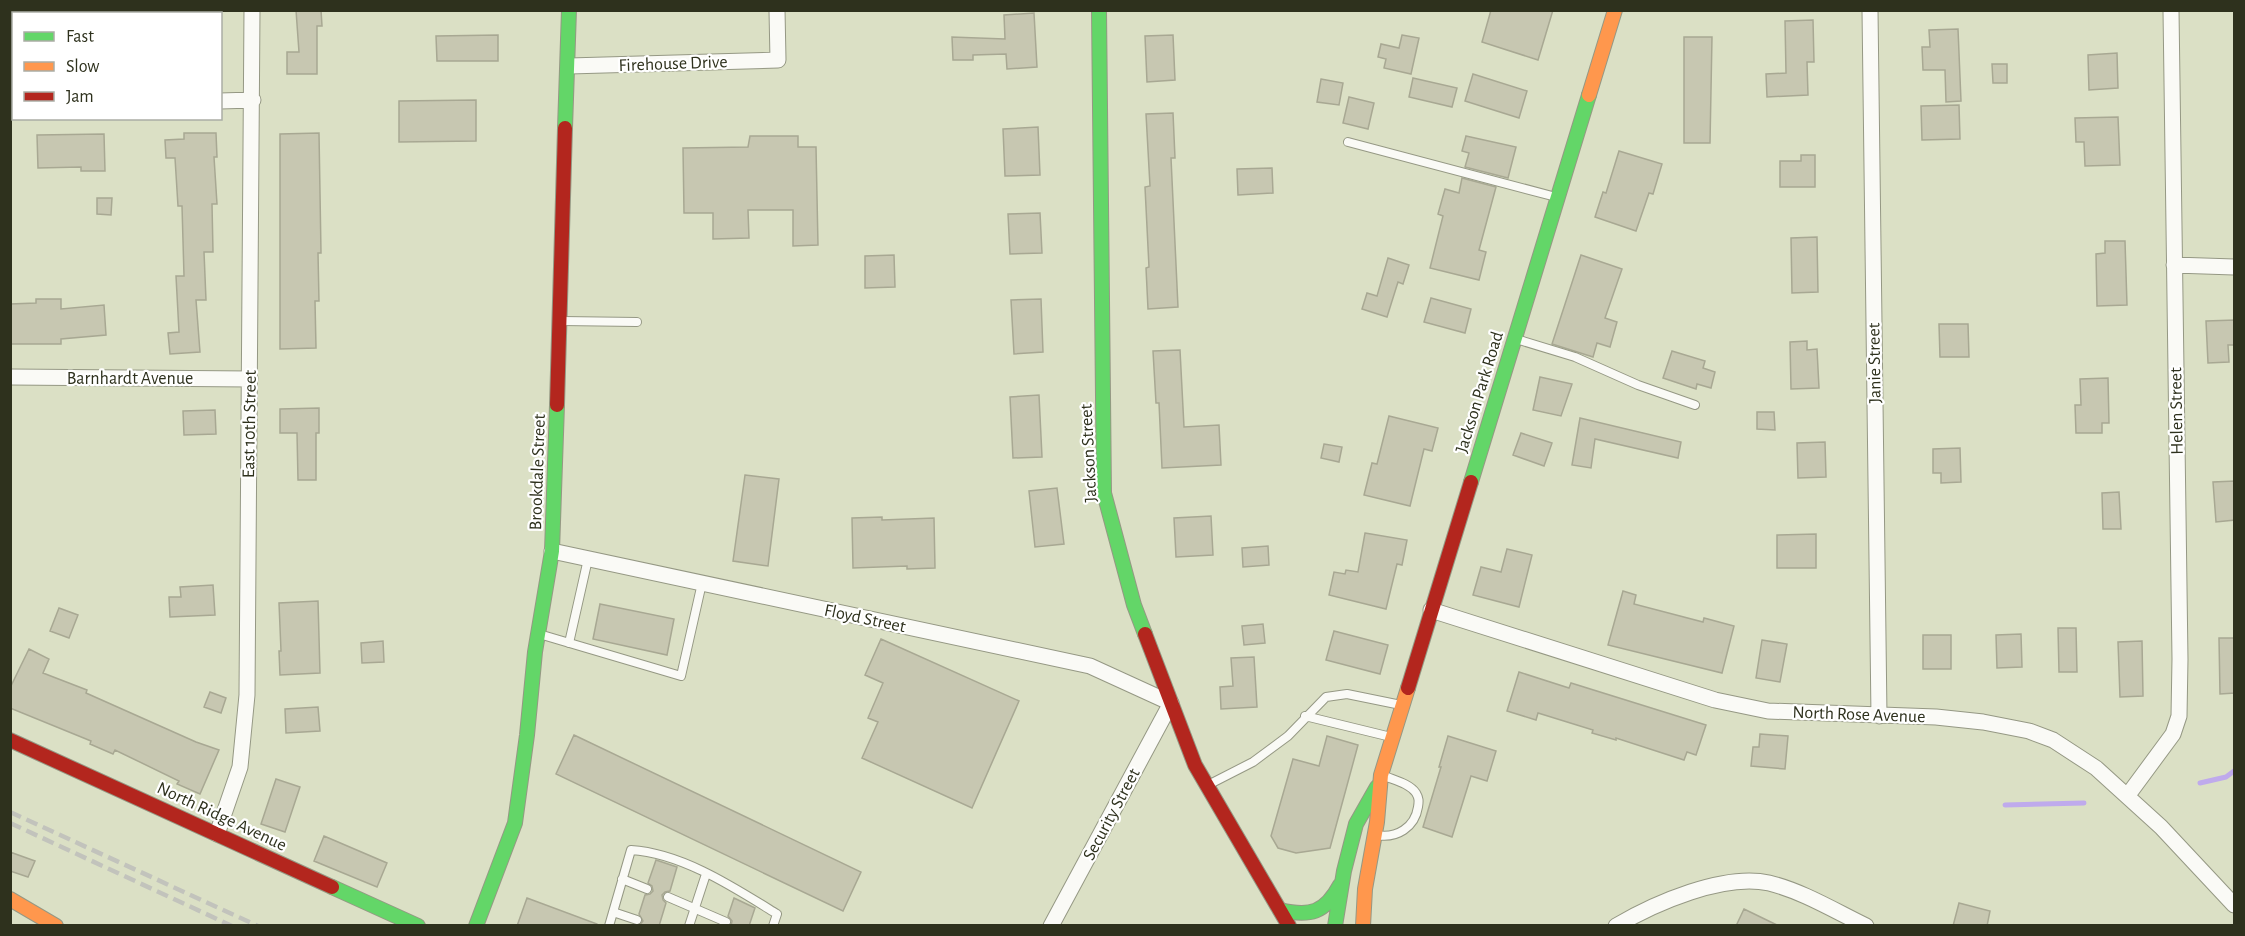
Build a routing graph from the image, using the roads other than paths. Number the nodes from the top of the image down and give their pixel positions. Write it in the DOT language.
graph roads {
  1 [pos="252,10"];
  2 [pos="569,10"];
  3 [pos="777,10"];
  4 [pos="1099,10"];
  5 [pos="1615,10"];
  6 [pos="1870,10"];
  7 [pos="2171,10"];
  8 [pos="569,66"];
  9 [pos="222,100"];
  10 [pos="253,100"];
  11 [pos="1348,142"];
  12 [pos="1558,197"];
  13 [pos="2174,265"];
  14 [pos="2235,267"];
  15 [pos="560,321"];
  16 [pos="637,322"];
  17 [pos="1515,338"];
  18 [pos="10,377"];
  19 [pos="250,379"];
  20 [pos="1695,405"];
  21 [pos="552,551"];
  22 [pos="588,559"];
  23 [pos="702,583"];
  24 [pos="1431,610"];
  25 [pos="538,634"];
  26 [pos="569,643"];
  27 [pos="1171,703"];
  28 [pos="1402,706"];
  29 [pos="1305,716"];
  30 [pos="1879,716"];
  31 [pos="1392,738"];
  32 [pos="10,740"];
  33 [pos="1380,779"];
  34 [pos="1207,786"];
  35 [pos="2128,795"];
  36 [pos="217,834"];
  37 [pos="1375,835"];
  38 [pos="706,874"];
  39 [pos="622,879"];
  40 [pos="1343,879"];
  41 [pos="646,889"];
  42 [pos="668,897"];
  43 [pos="10,899"];
  44 [pos="2235,905"];
  45 [pos="695,908"];
  46 [pos="1280,910"];
  47 [pos="613,912"];
  48 [pos="637,921"];
  49 [pos="726,922"];
  50 [pos="56,926"];
  51 [pos="418,926"];
  52 [pos="476,926"];
  53 [pos="609,926"];
  54 [pos="689,926"];
  55 [pos="773,926"];
  56 [pos="1051,926"];
  57 [pos="1289,926"];
  58 [pos="1335,926"];
  59 [pos="1363,926"];
  60 [pos="1616,926"];
  61 [pos="1866,926"];
  1 -- 10 [label="street, East 10th Street"];
  2 -- 8 [label="street, Brookdale Street"];
  3 -- 8 [label="street, Firehouse Drive"];
  4 -- 27 [label="street, Jackson Street"];
  5 -- 12 [label="street, Jackson Park Road"];
  6 -- 30 [label="street, Janie Street"];
  7 -- 13 [label="street, Helen Street"];
  8 -- 15 [label="street, Brookdale Street"];
  9 -- 10 [label="street"];
  10 -- 19 [label="street, East 10th Street"];
  11 -- 12 [label="lane"];
  12 -- 17 [label="street, Jackson Park Road"];
  13 -- 14 [label="street"];
  13 -- 35 [label="street, Helen Street"];
  15 -- 16 [label="lane"];
  15 -- 21 [label="street, Brookdale Street"];
  17 -- 20 [label="lane"];
  17 -- 24 [label="street, Jackson Park Road"];
  18 -- 19 [label="street, Barnhardt Avenue"];
  19 -- 36 [label="street, East 10th Street"];
  21 -- 22 [label="street, Floyd Street"];
  21 -- 25 [label="street, Brookdale Street"];
  22 -- 23 [label="street, Floyd Street"];
  22 -- 26 [label="lane"];
  23 -- 26 [label="lane"];
  23 -- 27 [label="street, Floyd Street"];
  24 -- 28 [label="street, Jackson Park Road"];
  24 -- 30 [label="street, North Rose Avenue"];
  25 -- 26 [label="lane"];
  25 -- 52 [label="street, Brookdale Street"];
  27 -- 34 [label="street, Jackson Street"];
  27 -- 56 [label="street, Security Street"];
  28 -- 29 [label="lane"];
  28 -- 31 [label="street, Jackson Park Road"];
  29 -- 31 [label="lane"];
  29 -- 34 [label="lane"];
  30 -- 35 [label="street, North Rose Avenue"];
  31 -- 33 [label="street, Jackson Park Road"];
  32 -- 36 [label="street, North Ridge Avenue"];
  33 -- 37 [label="street, Jackson Park Road"];
  33 -- 37 [label="lane"];
  33 -- 40 [label="street, Jackson Park Road"];
  34 -- 46 [label="street, Jackson Street"];
  35 -- 44 [label="street, North Rose Avenue"];
  36 -- 51 [label="street, North Ridge Avenue"];
  37 -- 59 [label="street, Jackson Park Road"];
  38 -- 39 [label="lane"];
  38 -- 45 [label="lane"];
  38 -- 55 [label="lane"];
  39 -- 41 [label="lane"];
  39 -- 47 [label="lane"];
  40 -- 46 [label="street"];
  40 -- 58 [label="street, Jackson Park Road"];
  42 -- 45 [label="lane"];
  43 -- 50 [label="street"];
  45 -- 49 [label="lane"];
  45 -- 54 [label="lane"];
  46 -- 57 [label="street, Jackson Street"];
  47 -- 48 [label="lane"];
  47 -- 53 [label="lane"];
  60 -- 61 [label="street"];
}
